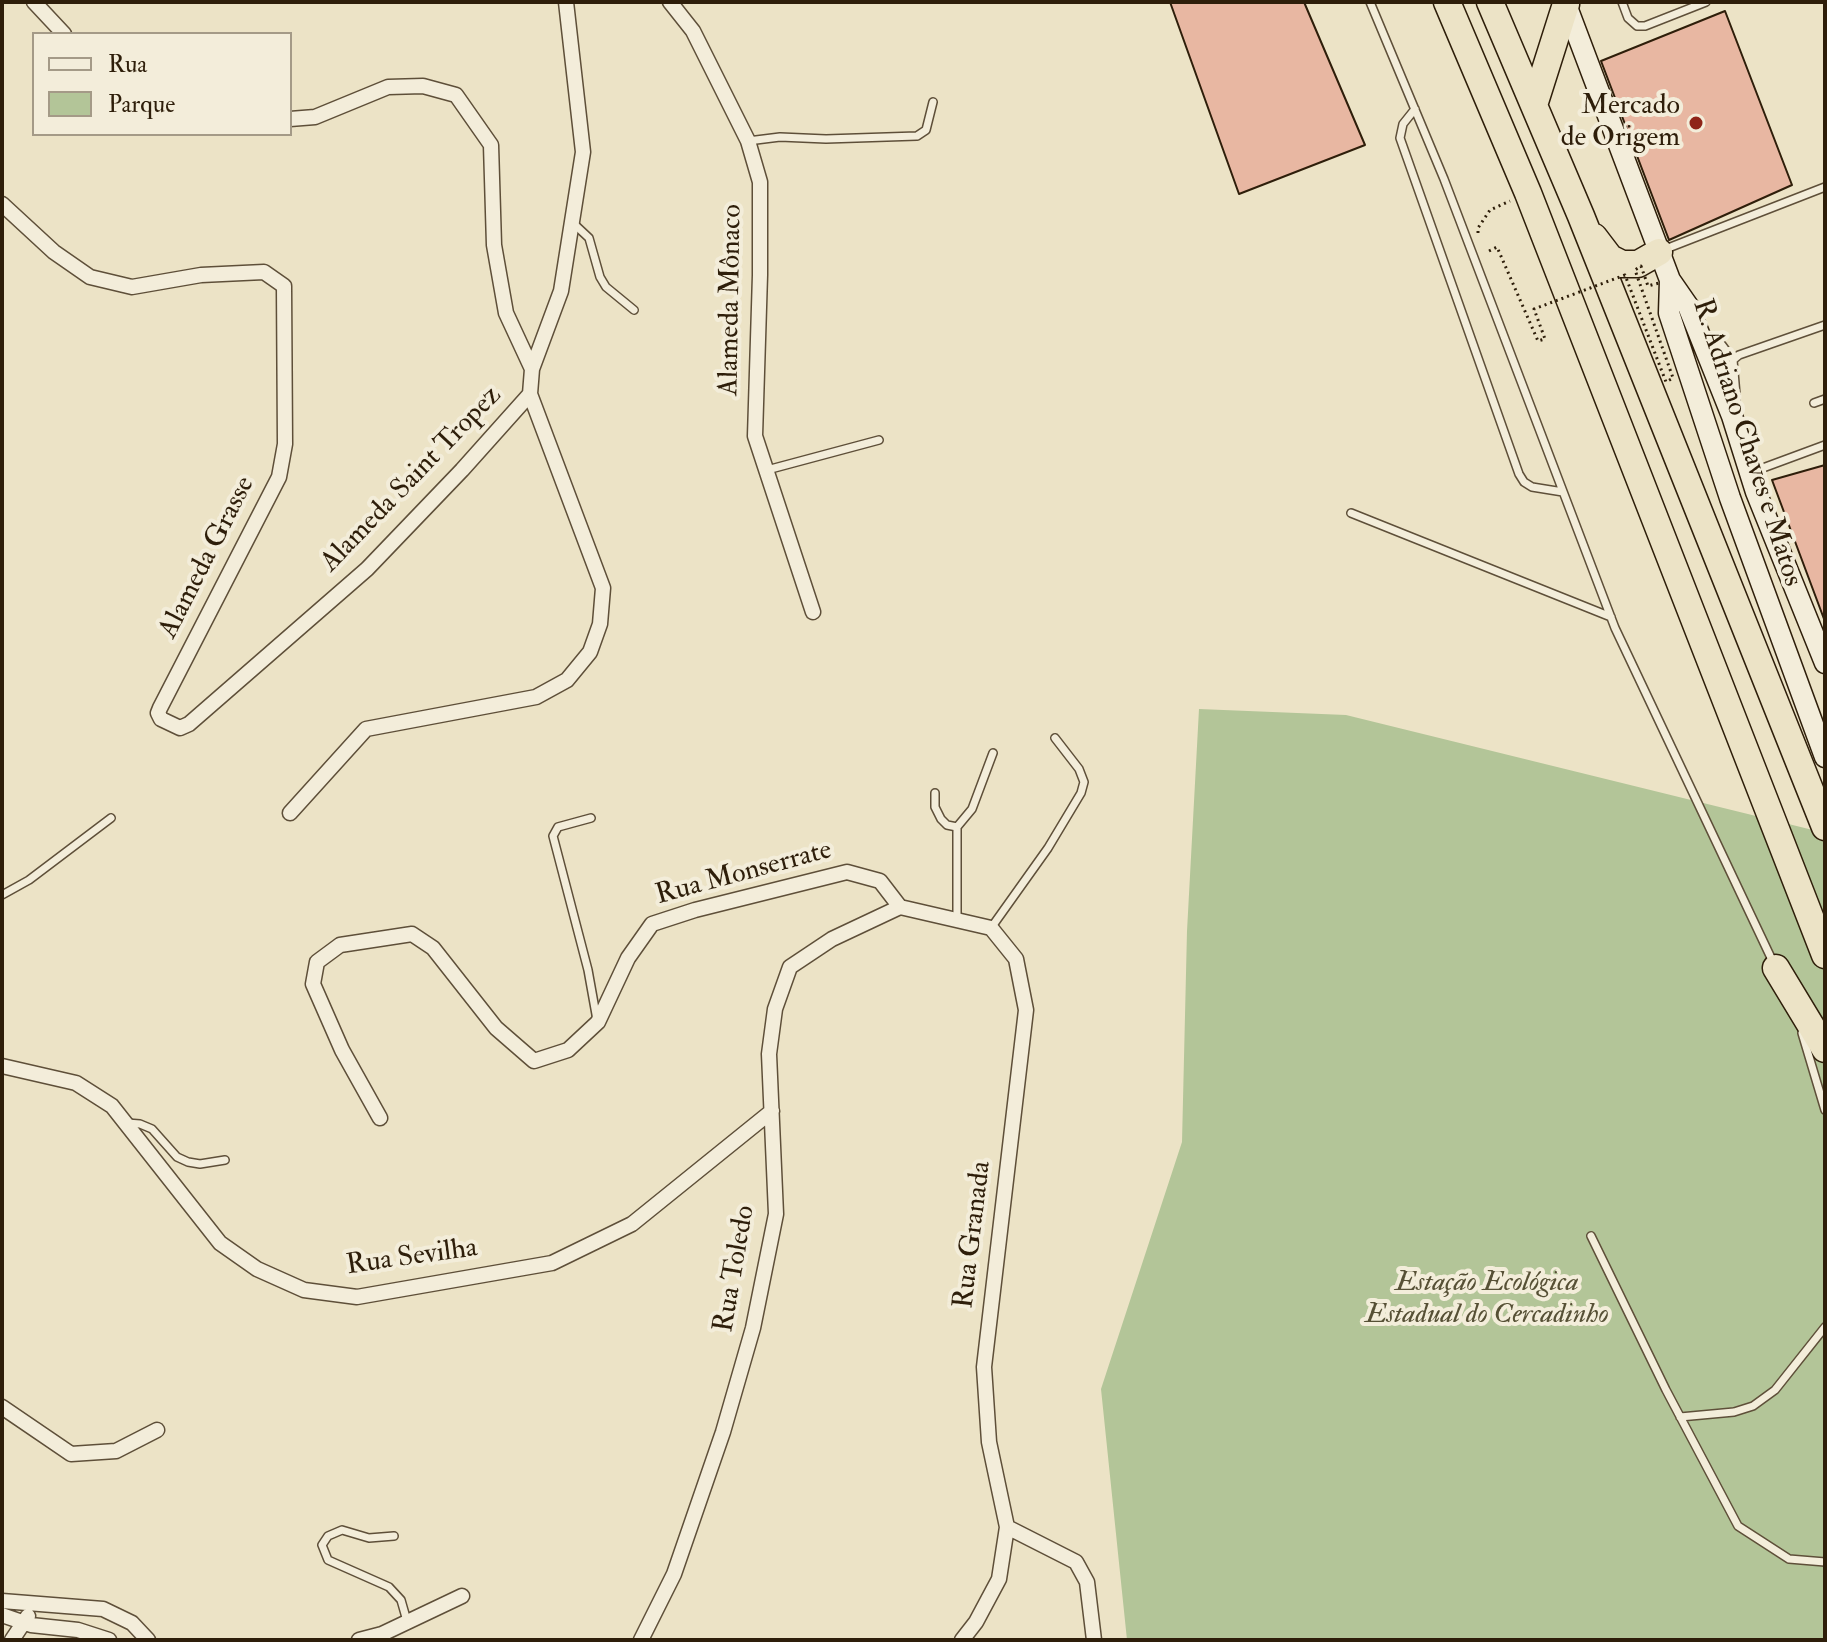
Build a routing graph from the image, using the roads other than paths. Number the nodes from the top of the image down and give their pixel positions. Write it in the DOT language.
graph roads {
  1 [pos="34,2"];
  2 [pos="566,2"];
  3 [pos="670,2"];
  4 [pos="1370,2"];
  5 [pos="1447,2"];
  6 [pos="1490,2"];
  7 [pos="1622,2"];
  8 [pos="1706,2"];
  9 [pos="1566,3"];
  10 [pos="62,32"];
  11 [pos="933,102"];
  12 [pos="1534,105"];
  13 [pos="1415,109"];
  14 [pos="292,119"];
  15 [pos="748,141"];
  16 [pos="1825,187"];
  17 [pos="2,204"];
  18 [pos="1581,216"];
  19 [pos="573,223"];
  20 [pos="1659,252"];
  21 [pos="1664,282"];
  22 [pos="634,310"];
  23 [pos="1825,325"];
  24 [pos="1700,338"];
  25 [pos="1733,360"];
  26 [pos="532,369"];
  27 [pos="530,394"];
  28 [pos="1825,399"];
  29 [pos="1814,403"];
  30 [pos="1732,416"];
  31 [pos="879,440"];
  32 [pos="1825,445"];
  33 [pos="767,470"];
  34 [pos="1750,473"];
  35 [pos="1563,492"];
  36 [pos="1351,513"];
  37 [pos="813,612"];
  38 [pos="1611,617"];
  39 [pos="1825,663"];
  40 [pos="170,725"];
  41 [pos="1818,730"];
  42 [pos="1055,738"];
  43 [pos="993,753"];
  44 [pos="1825,757"];
  45 [pos="935,793"];
  46 [pos="290,813"];
  47 [pos="111,818"];
  48 [pos="591,818"];
  49 [pos="957,827"];
  50 [pos="1825,827"];
  51 [pos="2,895"];
  52 [pos="900,907"];
  53 [pos="957,918"];
  54 [pos="991,928"];
  55 [pos="1825,955"];
  56 [pos="1776,968"];
  57 [pos="598,1022"];
  58 [pos="1825,1049"];
  59 [pos="2,1066"];
  60 [pos="1825,1110"];
  61 [pos="772,1111"];
  62 [pos="380,1118"];
  63 [pos="125,1123"];
  64 [pos="225,1160"];
  65 [pos="1591,1236"];
  66 [pos="1825,1327"];
  67 [pos="2,1407"];
  68 [pos="1680,1417"];
  69 [pos="157,1430"];
  70 [pos="1007,1527"];
  71 [pos="394,1536"];
  72 [pos="1825,1562"];
  73 [pos="462,1596"];
  74 [pos="2,1601"];
  75 [pos="34,1605"];
  76 [pos="2,1615"];
  77 [pos="407,1621"];
  78 [pos="24,1623"];
  79 [pos="12,1640"];
  80 [pos="109,1640"];
  81 [pos="148,1640"];
  82 [pos="359,1640"];
  83 [pos="641,1640"];
  84 [pos="962,1640"];
  85 [pos="1094,1640"];
  1 -- 10 [label="street"];
  2 -- 19 [label="street, Alameda Saint Tropez"];
  3 -- 15 [label="street, Alameda Mônaco"];
  4 -- 13 [label="lane"];
  5 -- 55 [label="highway"];
  6 -- 12 [label="highway"];
  7 -- 8 [label="lane"];
  9 -- 12 [label="highway"];
  9 -- 20 [label="street, R. Adriano Chaves e Matos"];
  11 -- 15 [label="lane"];
  12 -- 18 [label="highway"];
  13 -- 35 [label="lane"];
  13 -- 35 [label="lane"];
  14 -- 26 [label="street"];
  15 -- 33 [label="street, Alameda Mônaco"];
  16 -- 20 [label="lane"];
  17 -- 40 [label="street, Alameda Grasse"];
  18 -- 20 [label="highway"];
  18 -- 50 [label="highway"];
  19 -- 22 [label="lane"];
  19 -- 26 [label="street, Alameda Saint Tropez"];
  20 -- 21 [label="street, R. Adriano Chaves e Matos"];
  21 -- 24 [label="street, R. Adriano Chaves e Matos"];
  21 -- 41 [label="street, R. Adriano Chaves e Matos"];
  23 -- 25 [label="lane"];
  24 -- 25 [label="lane"];
  24 -- 30 [label="street, R. Adriano Chaves e Matos"];
  25 -- 30 [label="lane"];
  26 -- 27 [label="street, Alameda Saint Tropez"];
  27 -- 40 [label="street, Alameda Saint Tropez"];
  27 -- 46 [label="street"];
  28 -- 29 [label="lane"];
  30 -- 34 [label="street, R. Adriano Chaves e Matos"];
  31 -- 33 [label="lane"];
  32 -- 34 [label="lane"];
  33 -- 37 [label="street, Alameda Mônaco"];
  34 -- 39 [label="street, R. Adriano Chaves e Matos"];
  35 -- 38 [label="lane"];
  36 -- 38 [label="lane"];
  38 -- 56 [label="lane"];
  41 -- 44 [label="street, R. Adriano Chaves e Matos"];
  42 -- 54 [label="lane"];
  43 -- 49 [label="lane"];
  45 -- 49 [label="lane"];
  47 -- 51 [label="lane"];
  48 -- 57 [label="lane"];
  49 -- 53 [label="lane"];
  52 -- 53 [label="street"];
  52 -- 57 [label="street, Rua Monserrate"];
  52 -- 61 [label="street, Rua Toledo"];
  53 -- 54 [label="street"];
  54 -- 70 [label="street, Rua Granada"];
  56 -- 58 [label="highway"];
  56 -- 60 [label="lane"];
  57 -- 62 [label="street, Rua Monserrate"];
  59 -- 63 [label="street, Rua Sevilha"];
  61 -- 63 [label="street, Rua Sevilha"];
  61 -- 83 [label="street, Rua Toledo"];
  63 -- 64 [label="lane"];
  65 -- 68 [label="lane"];
  66 -- 68 [label="lane"];
  67 -- 69 [label="street"];
  68 -- 72 [label="lane"];
  70 -- 84 [label="street, Rua Granada"];
  70 -- 85 [label="street"];
  71 -- 77 [label="lane"];
  73 -- 77 [label="street"];
  74 -- 75 [label="street"];
  75 -- 78 [label="street"];
  75 -- 81 [label="street"];
  76 -- 78 [label="street"];
  77 -- 82 [label="street"];
  78 -- 79 [label="street"];
  78 -- 80 [label="street"];
}
